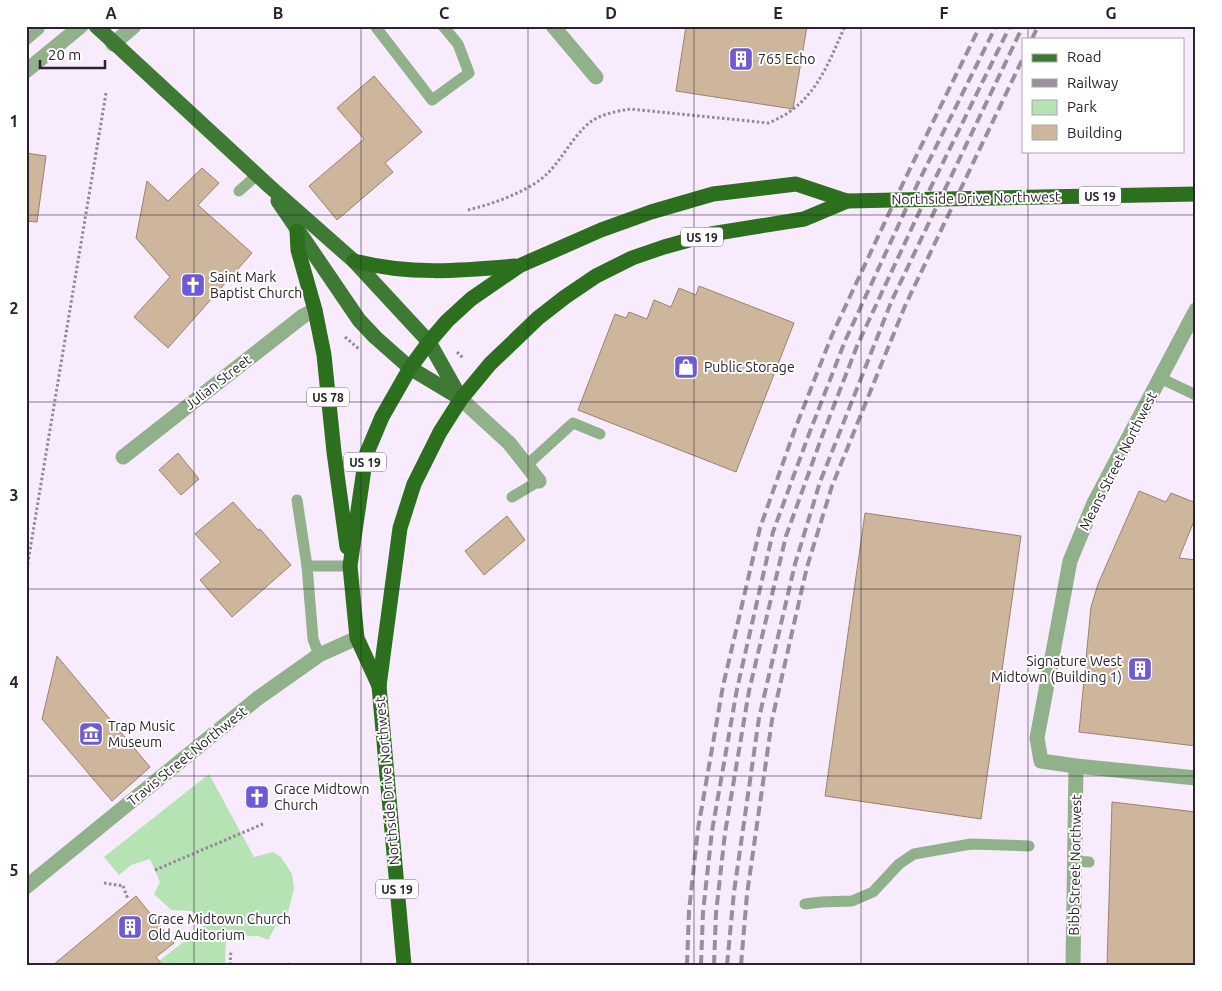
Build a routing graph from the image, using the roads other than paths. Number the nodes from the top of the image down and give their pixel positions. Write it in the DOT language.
graph roads {
  1 [pos="38,26"];
  2 [pos="80,26"];
  3 [pos="96,26"];
  4 [pos="134,26"];
  5 [pos="375,26"];
  6 [pos="443,26"];
  7 [pos="553,26"];
  8 [pos="26,40"];
  9 [pos="113,44"];
  10 [pos="26,71"];
  11 [pos="596,77"];
  12 [pos="256,175"];
  13 [pos="269,186"];
  14 [pos="239,191"];
  15 [pos="1196,194"];
  16 [pos="847,201"];
  17 [pos="298,231"];
  18 [pos="354,261"];
  19 [pos="518,266"];
  20 [pos="315,310"];
  21 [pos="1196,310"];
  22 [pos="429,342"];
  23 [pos="410,368"];
  24 [pos="1160,378"];
  25 [pos="1196,396"];
  26 [pos="461,399"];
  27 [pos="600,434"];
  28 [pos="123,457"];
  29 [pos="527,465"];
  30 [pos="539,481"];
  31 [pos="512,497"];
  32 [pos="297,500"];
  33 [pos="307,566"];
  34 [pos="350,566"];
  35 [pos="357,638"];
  36 [pos="319,654"];
  37 [pos="379,686"];
  38 [pos="1076,766"];
  39 [pos="1196,778"];
  40 [pos="1029,846"];
  41 [pos="26,887"];
  42 [pos="805,904"];
  43 [pos="404,965"];
  44 [pos="1073,965"];
  1 -- 8 [label="lane"];
  2 -- 10 [label="street"];
  3 -- 9 [label="main road, US 78"];
  4 -- 9 [label="street"];
  5 -- 6 [label="lane"];
  7 -- 11 [label="street"];
  9 -- 12 [label="main road, US 78"];
  12 -- 13 [label="main road, US 78"];
  12 -- 14 [label="lane"];
  13 -- 17 [label="main road, US 78"];
  13 -- 18 [label="main road, US 78"];
  15 -- 16 [label="highway, Northside Drive Northwest / US 19"];
  16 -- 19 [label="highway, Northside Drive Northwest / US 19"];
  16 -- 26 [label="highway, Northside Drive Northwest / US 19"];
  17 -- 20 [label="highway, US 78"];
  17 -- 23 [label="main road"];
  18 -- 19 [label="highway"];
  18 -- 22 [label="main road, US 78"];
  19 -- 22 [label="highway, Northside Drive Northwest / US 19"];
  20 -- 28 [label="street, Julian Street"];
  20 -- 34 [label="highway, US 78"];
  21 -- 24 [label="street, Means Street Northwest"];
  22 -- 23 [label="highway, Northside Drive Northwest / US 19"];
  22 -- 26 [label="main road, US 78"];
  23 -- 26 [label="main road"];
  23 -- 34 [label="highway, Northside Drive Northwest / US 19"];
  24 -- 25 [label="lane"];
  24 -- 38 [label="street, Means Street Northwest"];
  26 -- 29 [label="street"];
  26 -- 37 [label="highway, Northside Drive Northwest / US 19"];
  27 -- 29 [label="lane"];
  29 -- 30 [label="street"];
  30 -- 31 [label="lane"];
  32 -- 33 [label="lane"];
  33 -- 34 [label="lane"];
  33 -- 36 [label="lane"];
  34 -- 35 [label="highway, Northside Drive Northwest / US 19"];
  35 -- 36 [label="street, Travis Street Northwest"];
  35 -- 37 [label="highway, Northside Drive Northwest / US 19"];
  36 -- 41 [label="street, Travis Street Northwest"];
  37 -- 43 [label="highway, Northside Drive Northwest / US 19"];
  38 -- 39 [label="street"];
  38 -- 44 [label="street, Bibb Street Northwest"];
  40 -- 42 [label="lane"];
}
